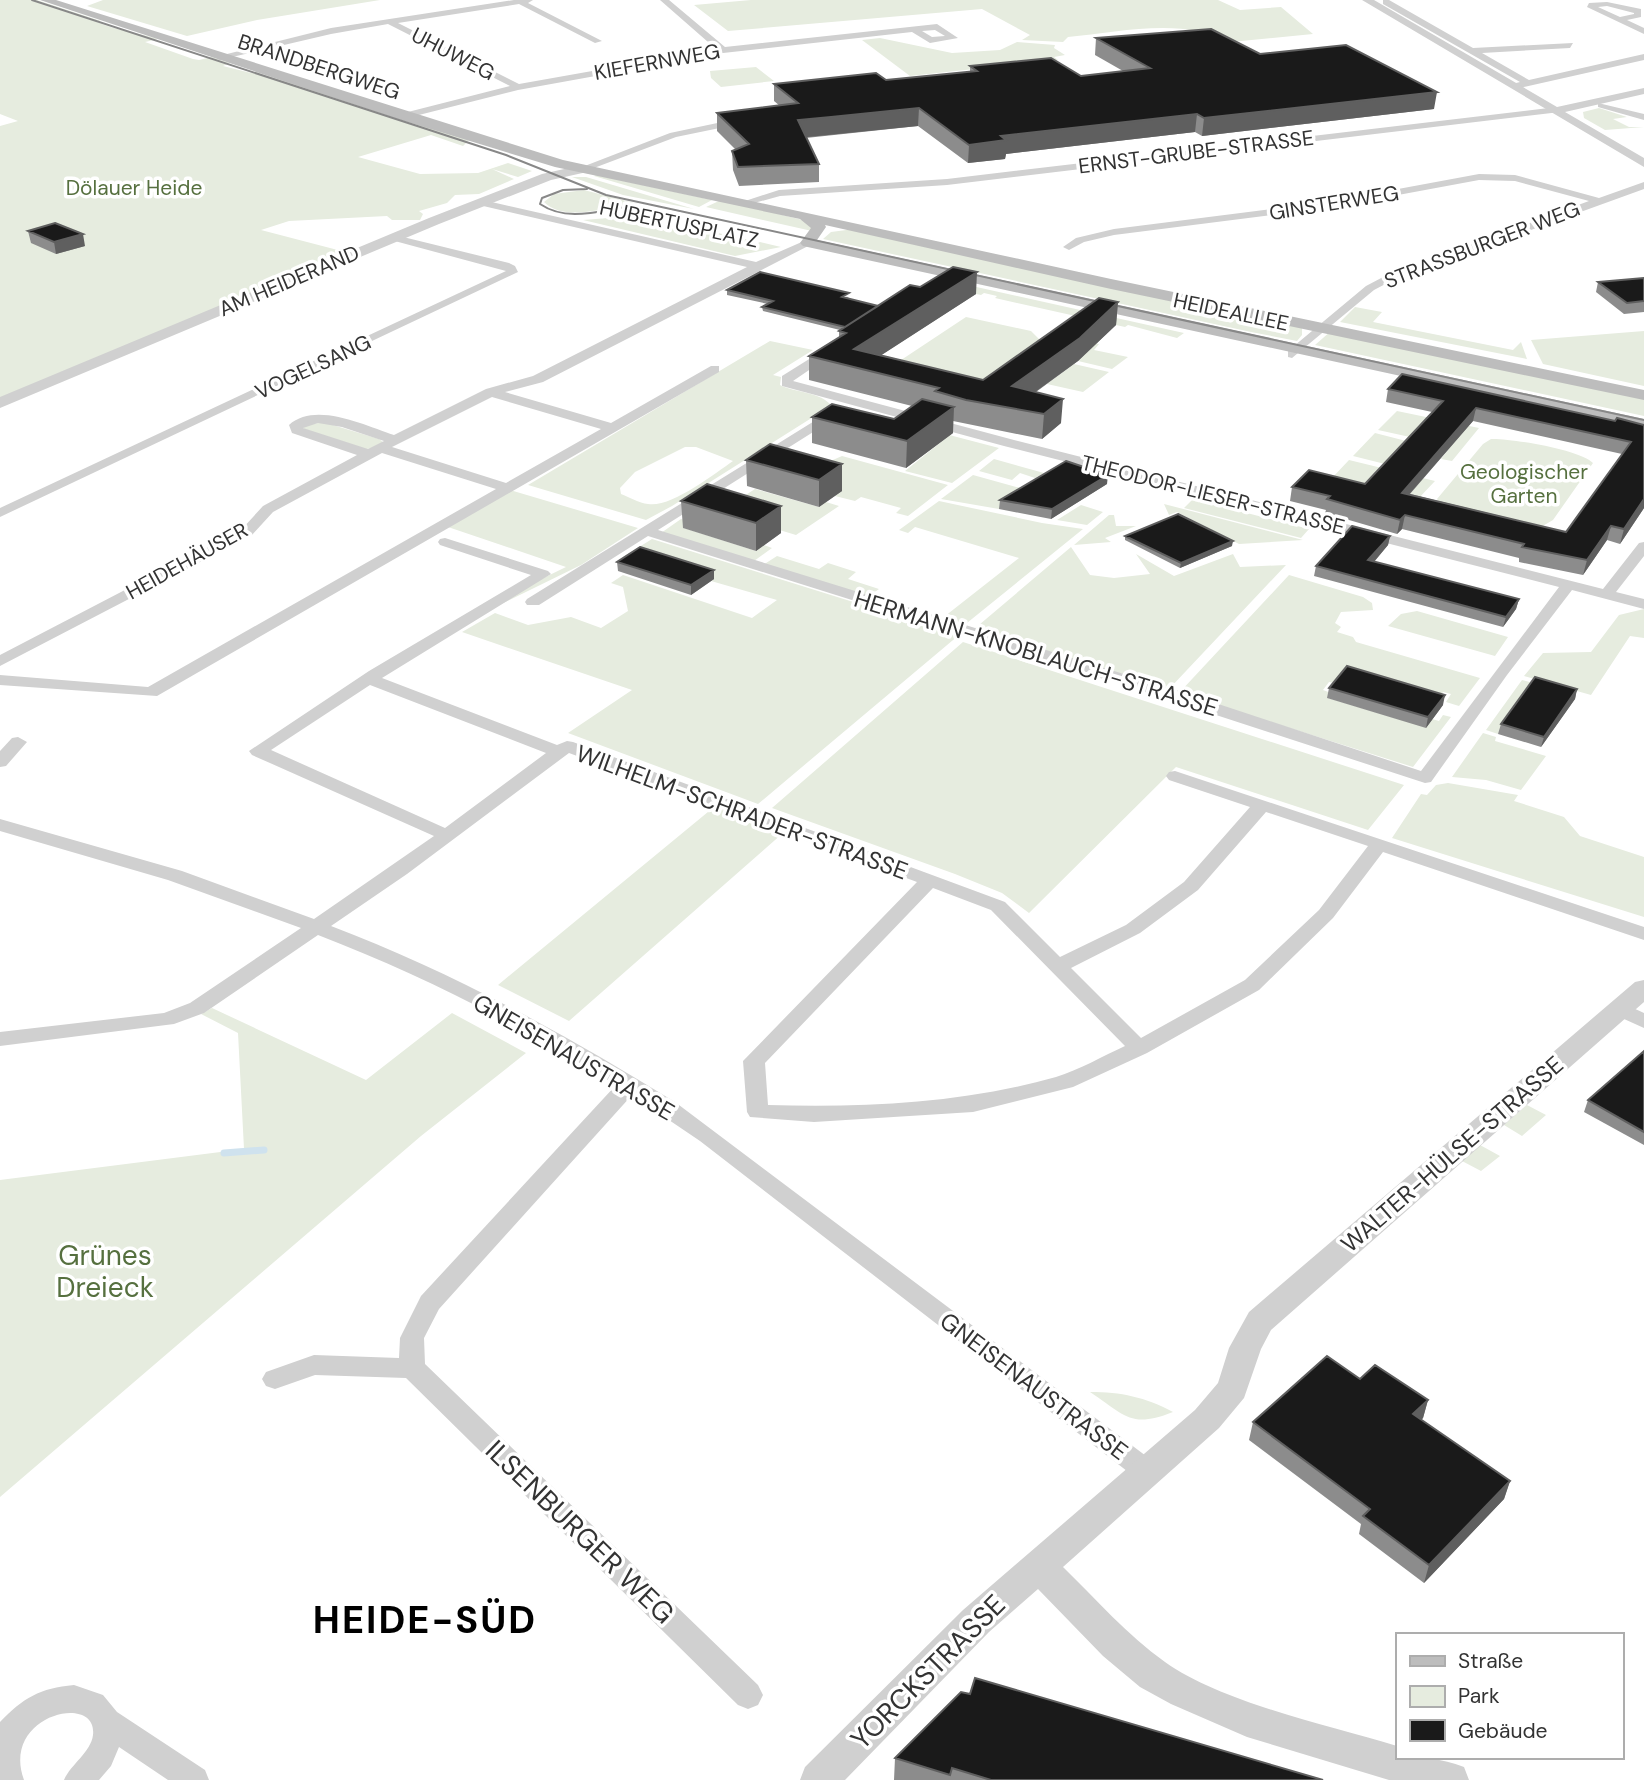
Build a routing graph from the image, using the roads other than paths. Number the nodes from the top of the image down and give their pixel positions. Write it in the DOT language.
graph roads {
  1 [pos="45,0"];
  2 [pos="664,0"];
  3 [pos="524,1"];
  4 [pos="1369,1"];
  5 [pos="1404,1"];
  6 [pos="1386,2"];
  7 [pos="1618,20"];
  8 [pos="387,21"];
  9 [pos="914,29"];
  10 [pos="1644,31"];
  11 [pos="598,41"];
  12 [pos="1570,45"];
  13 [pos="723,50"];
  14 [pos="1469,51"];
  15 [pos="1456,53"];
  16 [pos="219,57"];
  17 [pos="1644,57"];
  18 [pos="1528,83"];
  19 [pos="1514,86"];
  20 [pos="518,87"];
  21 [pos="1644,92"];
  22 [pos="1601,104"];
  23 [pos="1560,112"];
  24 [pos="403,116"];
  25 [pos="1644,117"];
  26 [pos="758,118"];
  27 [pos="1644,163"];
  28 [pos="582,169"];
  29 [pos="1644,184"];
  30 [pos="1599,201"];
  31 [pos="747,202"];
  32 [pos="483,203"];
  33 [pos="805,216"];
  34 [pos="854,228"];
  35 [pos="395,238"];
  36 [pos="813,238"];
  37 [pos="1069,247"];
  38 [pos="758,265"];
  39 [pos="951,273"];
  40 [pos="934,284"];
  41 [pos="1323,327"];
  42 [pos="840,343"];
  43 [pos="1295,352"];
  44 [pos="715,369"];
  45 [pos="491,392"];
  46 [pos="1644,395"];
  47 [pos="850,402"];
  48 [pos="0,403"];
  49 [pos="1644,424"];
  50 [pos="614,428"];
  51 [pos="395,440"];
  52 [pos="375,451"];
  53 [pos="508,488"];
  54 [pos="0,513"];
  55 [pos="646,531"];
  56 [pos="445,542"];
  57 [pos="1644,546"];
  58 [pos="1569,584"];
  59 [pos="1607,594"];
  60 [pos="533,602"];
  61 [pos="1644,604"];
  62 [pos="0,661"];
  63 [pos="369,679"];
  64 [pos="0,680"];
  65 [pos="18,742"];
  66 [pos="559,752"];
  67 [pos="0,762"];
  68 [pos="1175,776"];
  69 [pos="1262,805"];
  70 [pos="0,825"];
  71 [pos="446,835"];
  72 [pos="1379,844"];
  73 [pos="929,881"];
  74 [pos="318,925"];
  75 [pos="1644,934"];
  76 [pos="1059,966"];
  77 [pos="1644,988"];
  78 [pos="1632,1015"];
  79 [pos="0,1039"];
  80 [pos="1139,1048"];
  81 [pos="630,1084"];
  82 [pos="1260,1321"];
  83 [pos="412,1368"];
  84 [pos="275,1379"];
  85 [pos="1145,1470"];
  86 [pos="1038,1566"];
  87 [pos="748,1695"];
  88 [pos="108,1722"];
  89 [pos="9,1780"];
  90 [pos="79,1780"];
  91 [pos="194,1780"];
  92 [pos="820,1780"];
  93 [pos="1450,1780"];
  1 -- 16 [label="main road, BRANDBERGWEG"];
  2 -- 13 [label="street"];
  3 -- 8 [label="street"];
  3 -- 11 [label="street"];
  4 -- 6 [label="street"];
  4 -- 15 [label="street"];
  5 -- 6 [label="street"];
  6 -- 14 [label="street"];
  7 -- 7 [label="street"];
  7 -- 10 [label="street"];
  8 -- 16 [label="street"];
  8 -- 20 [label="street, UHUWEG"];
  9 -- 13 [label="street, KIEFERNWEG"];
  12 -- 14 [label="street"];
  13 -- 20 [label="street, KIEFERNWEG"];
  14 -- 15 [label="street"];
  14 -- 18 [label="street"];
  15 -- 19 [label="street"];
  16 -- 24 [label="main road, BRANDBERGWEG"];
  17 -- 18 [label="street"];
  18 -- 19 [label="street"];
  19 -- 23 [label="street"];
  20 -- 24 [label="street, KIEFERNWEG"];
  21 -- 22 [label="street, ERNST-GRUBE-STRASSE"];
  21 -- 23 [label="street, ERNST-GRUBE-STRASSE"];
  22 -- 23 [label="street, ERNST-GRUBE-STRASSE"];
  22 -- 25 [label="street"];
  23 -- 27 [label="street"];
  23 -- 31 [label="street, ERNST-GRUBE-STRASSE"];
  24 -- 28 [label="main road, BRANDBERGWEG"];
  26 -- 28 [label="street"];
  28 -- 31 [label="main road, HUBERTUSPLATZ"];
  28 -- 32 [label="street, AM HEIDERAND"];
  29 -- 30 [label="street, STRASSBURGER WEG"];
  30 -- 37 [label="street, GINSTERWEG"];
  30 -- 41 [label="street, STRASSBURGER WEG"];
  31 -- 33 [label="main road, HUBERTUSPLATZ"];
  32 -- 35 [label="street, AM HEIDERAND"];
  32 -- 38 [label="street, HUBERTUSPLATZ"];
  33 -- 34 [label="main road, HEIDEALLEE"];
  33 -- 36 [label="main road"];
  34 -- 36 [label="main road, HEIDEALLEE"];
  34 -- 41 [label="main road, HEIDEALLEE"];
  35 -- 48 [label="street, AM HEIDERAND"];
  35 -- 54 [label="street, VOGELSANG"];
  36 -- 38 [label="street, HUBERTUSPLATZ"];
  36 -- 39 [label="main road, HEIDEALLEE"];
  38 -- 45 [label="street, HEIDEHÄUSER"];
  39 -- 40 [label="street"];
  39 -- 43 [label="main road, HEIDEALLEE"];
  41 -- 43 [label="street, STRASSBURGER WEG"];
  41 -- 46 [label="main road, HEIDEALLEE"];
  42 -- 47 [label="street, THEODOR-LIESER-STRASSE"];
  43 -- 49 [label="main road, HEIDEALLEE"];
  44 -- 50 [label="street"];
  45 -- 50 [label="street"];
  45 -- 51 [label="street, HEIDEHÄUSER"];
  47 -- 55 [label="street"];
  47 -- 58 [label="street, THEODOR-LIESER-STRASSE"];
  50 -- 53 [label="street"];
  51 -- 52 [label="street, HEIDEHÄUSER"];
  51 -- 52 [label="street"];
  52 -- 53 [label="street"];
  52 -- 62 [label="street, HEIDEHÄUSER"];
  53 -- 64 [label="street"];
  55 -- 58 [label="street, HERMANN-KNOBLAUCH-STRASSE"];
  55 -- 60 [label="street"];
  56 -- 63 [label="street"];
  57 -- 59 [label="street"];
  58 -- 59 [label="street, THEODOR-LIESER-STRASSE"];
  59 -- 61 [label="street, THEODOR-LIESER-STRASSE"];
  63 -- 66 [label="street"];
  63 -- 71 [label="street"];
  65 -- 67 [label="street"];
  66 -- 71 [label="street, WILHELM-SCHRADER-STRASSE"];
  66 -- 73 [label="street, WILHELM-SCHRADER-STRASSE"];
  68 -- 69 [label="street"];
  69 -- 72 [label="street"];
  69 -- 76 [label="street"];
  70 -- 74 [label="street, GNEISENAUSTRASSE"];
  71 -- 74 [label="street, WILHELM-SCHRADER-STRASSE"];
  72 -- 75 [label="street"];
  72 -- 80 [label="street, WILHELM-SCHRADER-STRASSE"];
  73 -- 76 [label="street, WILHELM-SCHRADER-STRASSE"];
  73 -- 80 [label="street, WILHELM-SCHRADER-STRASSE"];
  74 -- 79 [label="street, WILHELM-SCHRADER-STRASSE"];
  74 -- 81 [label="street, GNEISENAUSTRASSE"];
  76 -- 80 [label="street, WILHELM-SCHRADER-STRASSE"];
  77 -- 78 [label="street, WALTER-HÜLSE-STRASSE"];
  78 -- 82 [label="street, WALTER-HÜLSE-STRASSE"];
  81 -- 83 [label="street"];
  81 -- 85 [label="street, GNEISENAUSTRASSE"];
  82 -- 85 [label="street, YORCKSTRASSE"];
  83 -- 84 [label="street"];
  83 -- 87 [label="street, ILSENBURGER WEG"];
  85 -- 86 [label="street, YORCKSTRASSE"];
  86 -- 92 [label="street, YORCKSTRASSE"];
  86 -- 93 [label="street"];
  88 -- 89 [label="street"];
  88 -- 90 [label="street"];
  88 -- 91 [label="street"];
}
